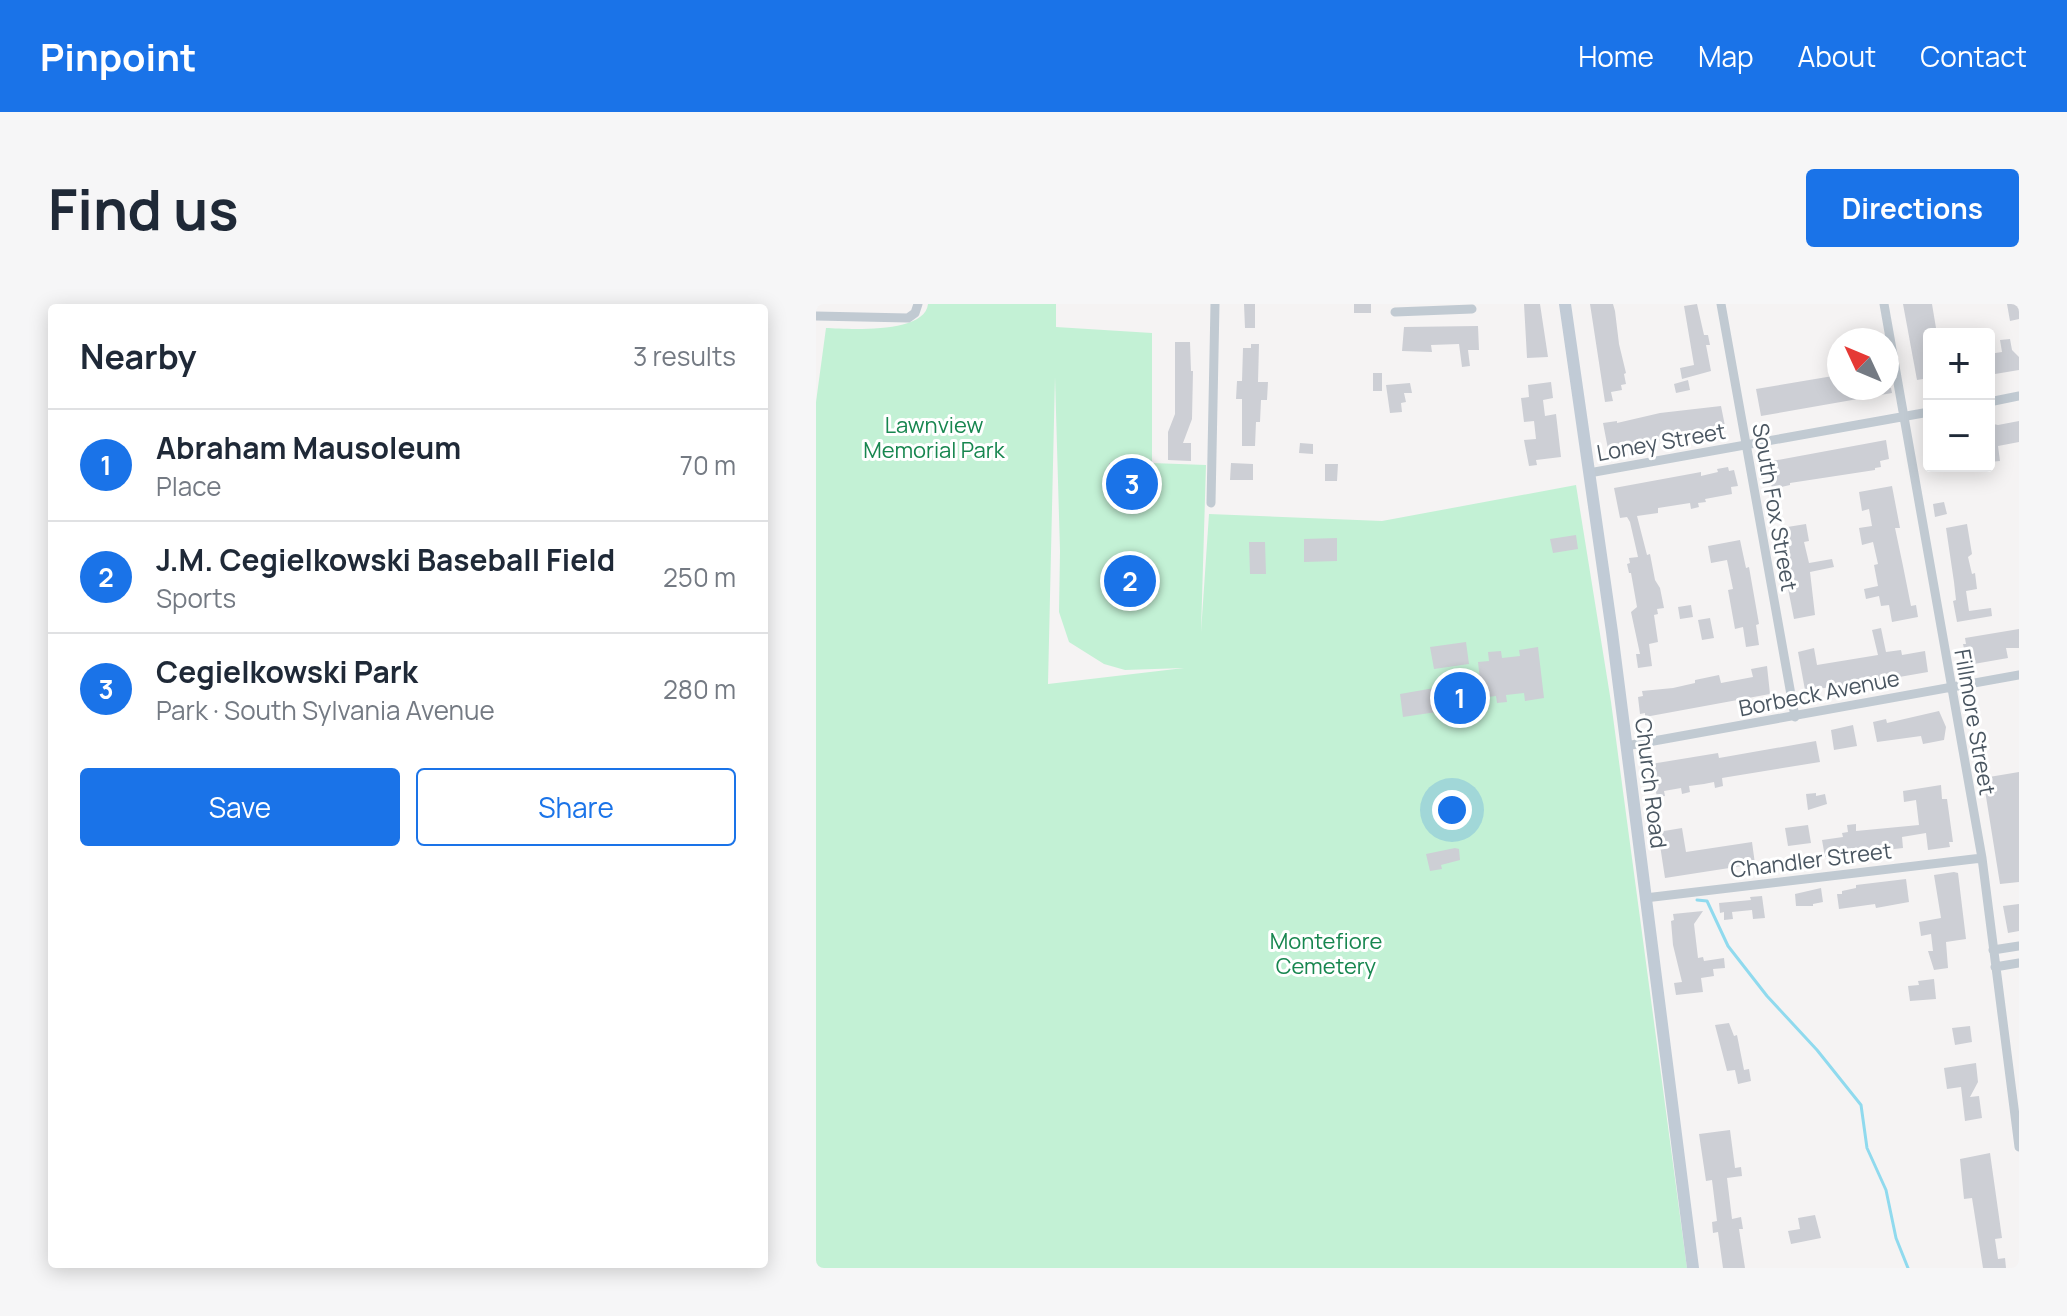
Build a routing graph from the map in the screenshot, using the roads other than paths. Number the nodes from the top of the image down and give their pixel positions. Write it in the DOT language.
graph roads {
  1 [pos="918,304"];
  2 [pos="1215,304"];
  3 [pos="1565,304"];
  4 [pos="1721,304"];
  5 [pos="1884,304"];
  6 [pos="1432,307"];
  7 [pos="1472,309"];
  8 [pos="1395,312"];
  9 [pos="816,316"];
  10 [pos="2019,396"];
  11 [pos="1995,401"];
  12 [pos="1923,413"];
  13 [pos="1903,416"];
  14 [pos="1745,445"];
  15 [pos="1589,473"];
  16 [pos="1211,503"];
  17 [pos="2019,675"];
  18 [pos="1950,686"];
  19 [pos="1795,717"];
  20 [pos="1626,746"];
  21 [pos="1982,858"];
  22 [pos="1645,898"];
  23 [pos="2019,946"];
  24 [pos="1993,950"];
  25 [pos="2019,963"];
  26 [pos="1995,967"];
  27 [pos="2019,1147"];
  28 [pos="1693,1268"];
  1 -- 9 [label="street"];
  2 -- 16 [label="street"];
  3 -- 15 [label="street, Church Road"];
  4 -- 14 [label="street, South Fox Street"];
  5 -- 13 [label="street, Fillmore Street"];
  6 -- 7 [label="street"];
  6 -- 8 [label="street"];
  10 -- 11 [label="street"];
  12 -- 13 [label="street, Loney Street"];
  13 -- 14 [label="street, Loney Street"];
  13 -- 18 [label="street, Fillmore Street"];
  14 -- 15 [label="street, Loney Street"];
  14 -- 19 [label="street, South Fox Street"];
  15 -- 20 [label="street, Church Road"];
  17 -- 18 [label="street, Borbeck Avenue"];
  18 -- 19 [label="street, Borbeck Avenue"];
  18 -- 21 [label="street, Fillmore Street"];
  19 -- 20 [label="street, Borbeck Avenue"];
  20 -- 22 [label="street, Church Road"];
  21 -- 22 [label="street, Chandler Street"];
  21 -- 24 [label="street, Fillmore Street"];
  22 -- 28 [label="street, Church Road"];
  23 -- 24 [label="street"];
  24 -- 26 [label="street, Fillmore Street"];
  25 -- 26 [label="street"];
  26 -- 27 [label="street, Fillmore Street"];
}
